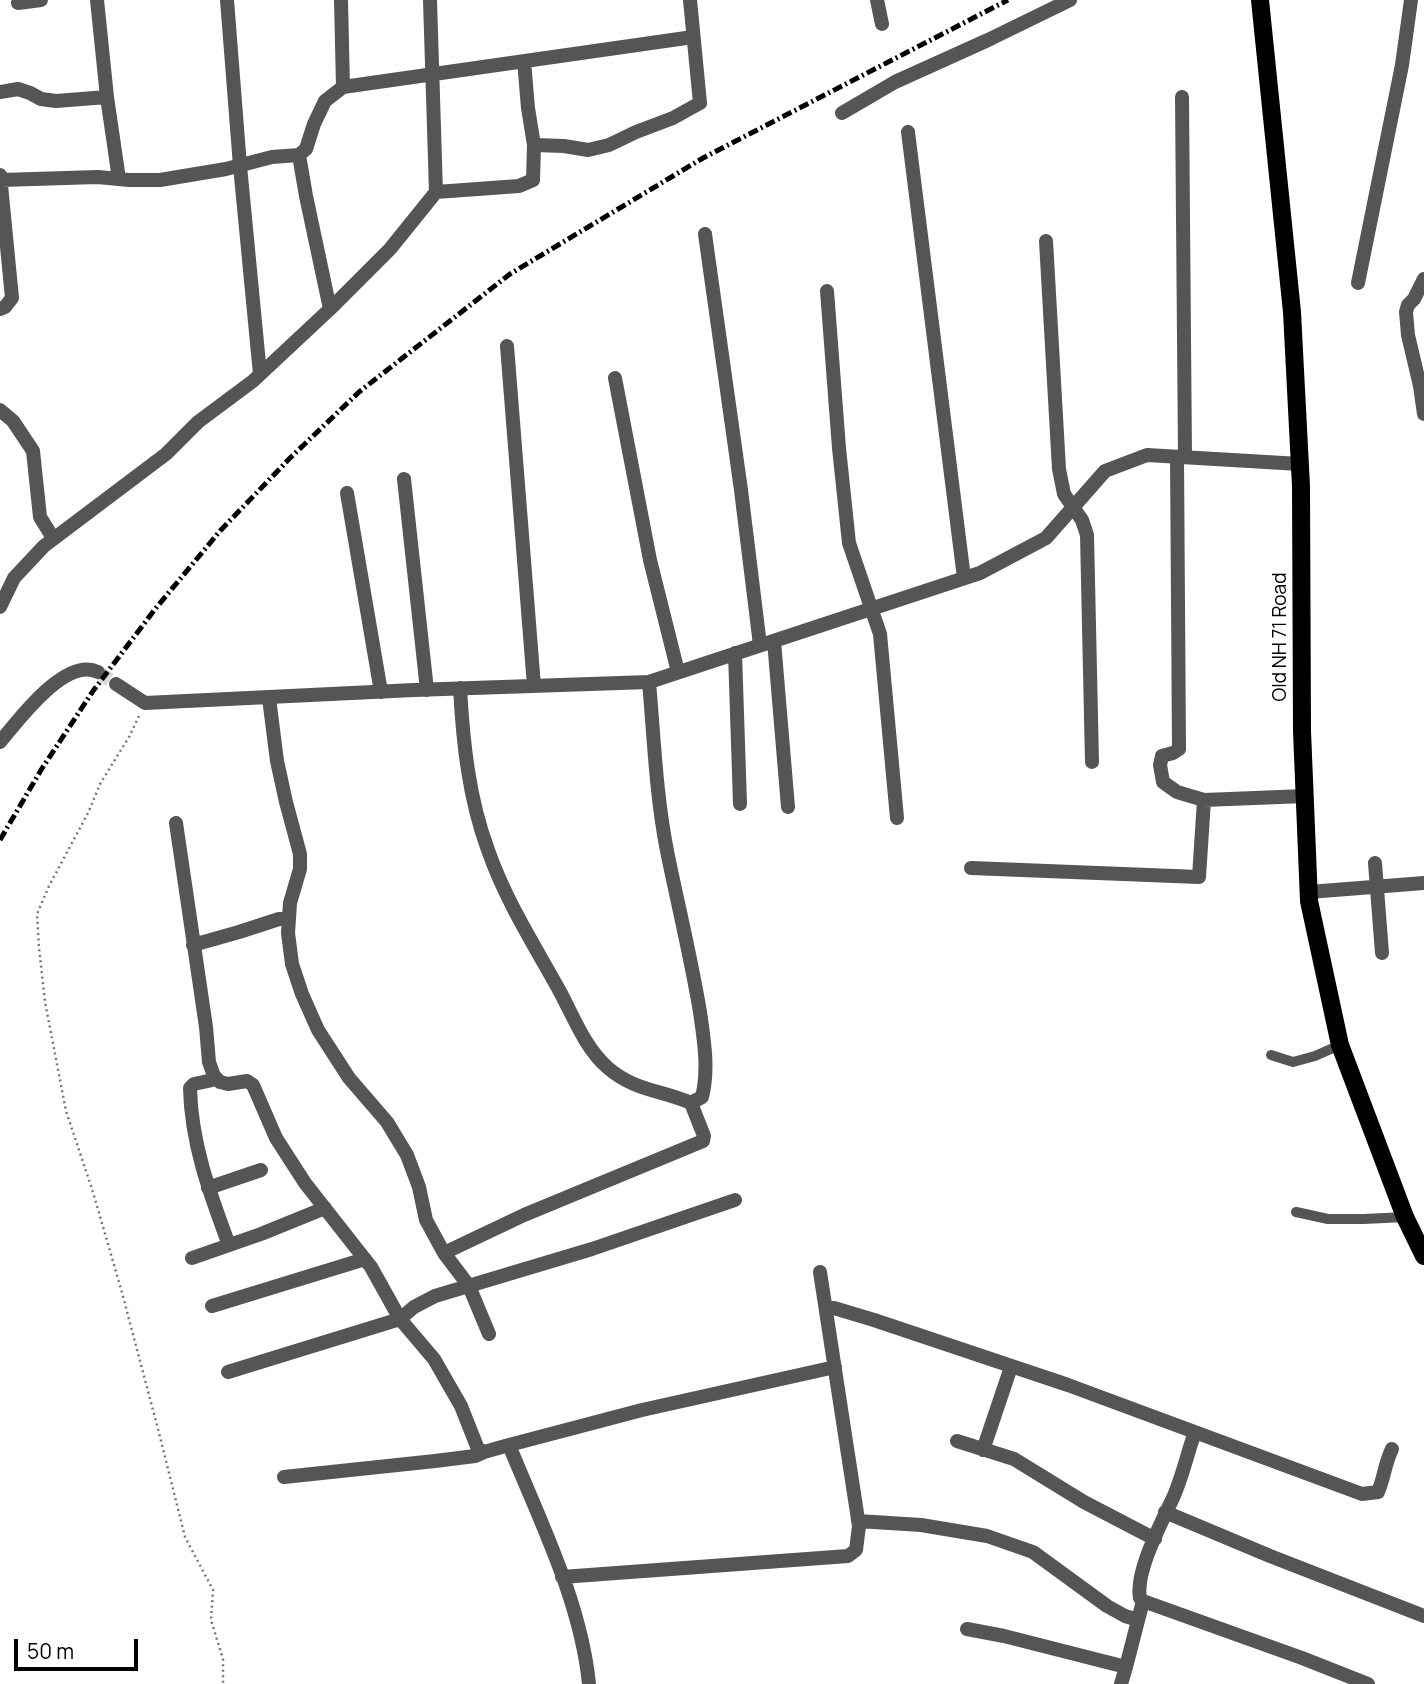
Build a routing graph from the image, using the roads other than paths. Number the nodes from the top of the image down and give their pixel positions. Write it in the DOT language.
graph roads {
  1 [pos="41,0"];
  2 [pos="97,0"];
  3 [pos="227,0"];
  4 [pos="341,0"];
  5 [pos="430,0"];
  6 [pos="690,0"];
  7 [pos="877,0"];
  8 [pos="1070,0"];
  9 [pos="1261,0"];
  10 [pos="1412,0"];
  11 [pos="18,3"];
  12 [pos="882,24"];
  13 [pos="693,37"];
  14 [pos="524,61"];
  15 [pos="432,76"];
  16 [pos="343,88"];
  17 [pos="0,92"];
  18 [pos="107,97"];
  19 [pos="1182,97"];
  20 [pos="842,113"];
  21 [pos="908,132"];
  22 [pos="534,145"];
  23 [pos="299,155"];
  24 [pos="240,166"];
  25 [pos="0,177"];
  26 [pos="118,179"];
  27 [pos="436,192"];
  28 [pos="705,234"];
  29 [pos="1046,241"];
  30 [pos="1358,283"];
  31 [pos="1422,288"];
  32 [pos="827,291"];
  33 [pos="0,309"];
  34 [pos="331,309"];
  35 [pos="507,346"];
  36 [pos="260,374"];
  37 [pos="615,378"];
  38 [pos="0,410"];
  39 [pos="1424,414"];
  40 [pos="1181,457"];
  41 [pos="1300,464"];
  42 [pos="404,479"];
  43 [pos="347,493"];
  44 [pos="1074,507"];
  45 [pos="53,538"];
  46 [pos="964,578"];
  47 [pos="0,607"];
  48 [pos="872,609"];
  49 [pos="767,643"];
  50 [pos="735,653"];
  51 [pos="98,672"];
  52 [pos="678,672"];
  53 [pos="649,682"];
  54 [pos="116,684"];
  55 [pos="534,685"];
  56 [pos="460,688"];
  57 [pos="427,690"];
  58 [pos="381,692"];
  59 [pos="269,698"];
  60 [pos="1,739"];
  61 [pos="1092,762"];
  62 [pos="1305,796"];
  63 [pos="1204,800"];
  64 [pos="740,804"];
  65 [pos="788,807"];
  66 [pos="897,818"];
  67 [pos="176,823"];
  68 [pos="1375,863"];
  69 [pos="971,868"];
  70 [pos="1424,883"];
  71 [pos="1377,886"];
  72 [pos="1309,891"];
  73 [pos="289,919"];
  74 [pos="193,945"];
  75 [pos="1382,953"];
  76 [pos="1340,1045"];
  77 [pos="1272,1055"];
  78 [pos="217,1079"];
  79 [pos="691,1103"];
  80 [pos="261,1170"];
  81 [pos="208,1188"];
  82 [pos="735,1200"];
  83 [pos="325,1208"];
  84 [pos="1296,1212"];
  85 [pos="1405,1217"];
  86 [pos="229,1245"];
  87 [pos="444,1253"];
  88 [pos="1424,1256"];
  89 [pos="192,1258"];
  90 [pos="365,1259"];
  91 [pos="821,1272"];
  92 [pos="469,1286"];
  93 [pos="212,1306"];
  94 [pos="826,1308"];
  95 [pos="400,1319"];
  96 [pos="489,1334"];
  97 [pos="835,1367"];
  98 [pos="1011,1367"];
  99 [pos="228,1371"];
  100 [pos="1195,1432"];
  101 [pos="957,1441"];
  102 [pos="509,1445"];
  103 [pos="1392,1449"];
  104 [pos="983,1450"];
  105 [pos="484,1452"];
  106 [pos="284,1477"];
  107 [pos="1165,1512"];
  108 [pos="858,1521"];
  109 [pos="1155,1539"];
  110 [pos="562,1577"];
  111 [pos="1143,1601"];
  112 [pos="1424,1616"];
  113 [pos="1138,1620"];
  114 [pos="967,1629"];
  115 [pos="1126,1667"];
  116 [pos="589,1684"];
  117 [pos="1121,1684"];
  118 [pos="1368,1684"];
  1 -- 11 [label="street"];
  2 -- 18 [label="street"];
  3 -- 24 [label="street"];
  4 -- 16 [label="street"];
  5 -- 15 [label="street"];
  6 -- 13 [label="street"];
  7 -- 12 [label="street"];
  8 -- 20 [label="street"];
  9 -- 41 [label="main road, Old NH 71 Road"];
  10 -- 30 [label="street"];
  13 -- 14 [label="street"];
  13 -- 22 [label="street"];
  14 -- 15 [label="street"];
  14 -- 22 [label="street"];
  15 -- 16 [label="street"];
  15 -- 27 [label="street"];
  16 -- 23 [label="street"];
  17 -- 18 [label="street"];
  18 -- 26 [label="street"];
  19 -- 40 [label="street"];
  21 -- 46 [label="street"];
  22 -- 27 [label="street"];
  23 -- 24 [label="street"];
  23 -- 34 [label="street"];
  24 -- 26 [label="street"];
  24 -- 36 [label="street"];
  25 -- 26 [label="street"];
  25 -- 33 [label="street"];
  27 -- 34 [label="street"];
  28 -- 49 [label="street"];
  29 -- 44 [label="street"];
  31 -- 39 [label="street"];
  32 -- 48 [label="street"];
  34 -- 36 [label="street"];
  35 -- 55 [label="street"];
  36 -- 45 [label="street"];
  37 -- 52 [label="street"];
  38 -- 45 [label="street"];
  40 -- 41 [label="street"];
  40 -- 44 [label="street"];
  40 -- 63 [label="street"];
  41 -- 62 [label="main road, Old NH 71 Road"];
  42 -- 57 [label="street"];
  43 -- 58 [label="street"];
  44 -- 46 [label="street"];
  44 -- 61 [label="street"];
  45 -- 47 [label="street"];
  46 -- 48 [label="street"];
  48 -- 49 [label="street"];
  48 -- 66 [label="street"];
  49 -- 50 [label="street"];
  49 -- 65 [label="street"];
  50 -- 52 [label="street"];
  50 -- 64 [label="street"];
  51 -- 60 [label="street"];
  52 -- 53 [label="street"];
  53 -- 55 [label="street"];
  53 -- 79 [label="street"];
  54 -- 59 [label="street"];
  55 -- 56 [label="street"];
  56 -- 57 [label="street"];
  56 -- 79 [label="street"];
  57 -- 58 [label="street"];
  58 -- 59 [label="street"];
  59 -- 73 [label="street"];
  62 -- 63 [label="street"];
  62 -- 72 [label="main road, Old NH 71 Road"];
  63 -- 69 [label="street"];
  67 -- 74 [label="street"];
  68 -- 71 [label="street"];
  70 -- 71 [label="street"];
  71 -- 72 [label="street"];
  71 -- 75 [label="street"];
  72 -- 76 [label="main road, Old NH 71 Road"];
  73 -- 74 [label="street"];
  73 -- 87 [label="street"];
  74 -- 78 [label="street"];
  76 -- 77 [label="lane"];
  76 -- 85 [label="main road, Old NH 71 Road"];
  78 -- 81 [label="street"];
  78 -- 83 [label="street"];
  79 -- 87 [label="street"];
  80 -- 81 [label="street"];
  81 -- 86 [label="street"];
  82 -- 92 [label="street"];
  83 -- 86 [label="street"];
  83 -- 90 [label="street"];
  84 -- 85 [label="lane"];
  85 -- 88 [label="main road, Old NH 71 Road"];
  86 -- 89 [label="street"];
  87 -- 92 [label="street"];
  90 -- 93 [label="street"];
  90 -- 95 [label="street"];
  91 -- 94 [label="street"];
  92 -- 95 [label="street"];
  92 -- 96 [label="street"];
  94 -- 97 [label="street"];
  94 -- 98 [label="street"];
  95 -- 99 [label="street"];
  95 -- 105 [label="street"];
  97 -- 102 [label="street"];
  97 -- 108 [label="street"];
  98 -- 100 [label="street"];
  98 -- 104 [label="street"];
  100 -- 103 [label="street"];
  100 -- 107 [label="street"];
  101 -- 104 [label="street"];
  102 -- 105 [label="street"];
  102 -- 110 [label="street"];
  104 -- 109 [label="street"];
  105 -- 106 [label="street"];
  107 -- 109 [label="street"];
  107 -- 112 [label="street"];
  108 -- 110 [label="street"];
  108 -- 113 [label="street"];
  109 -- 111 [label="street"];
  110 -- 116 [label="street"];
  111 -- 113 [label="street"];
  111 -- 118 [label="street"];
  113 -- 115 [label="street"];
  114 -- 115 [label="street"];
  115 -- 117 [label="street"];
}
